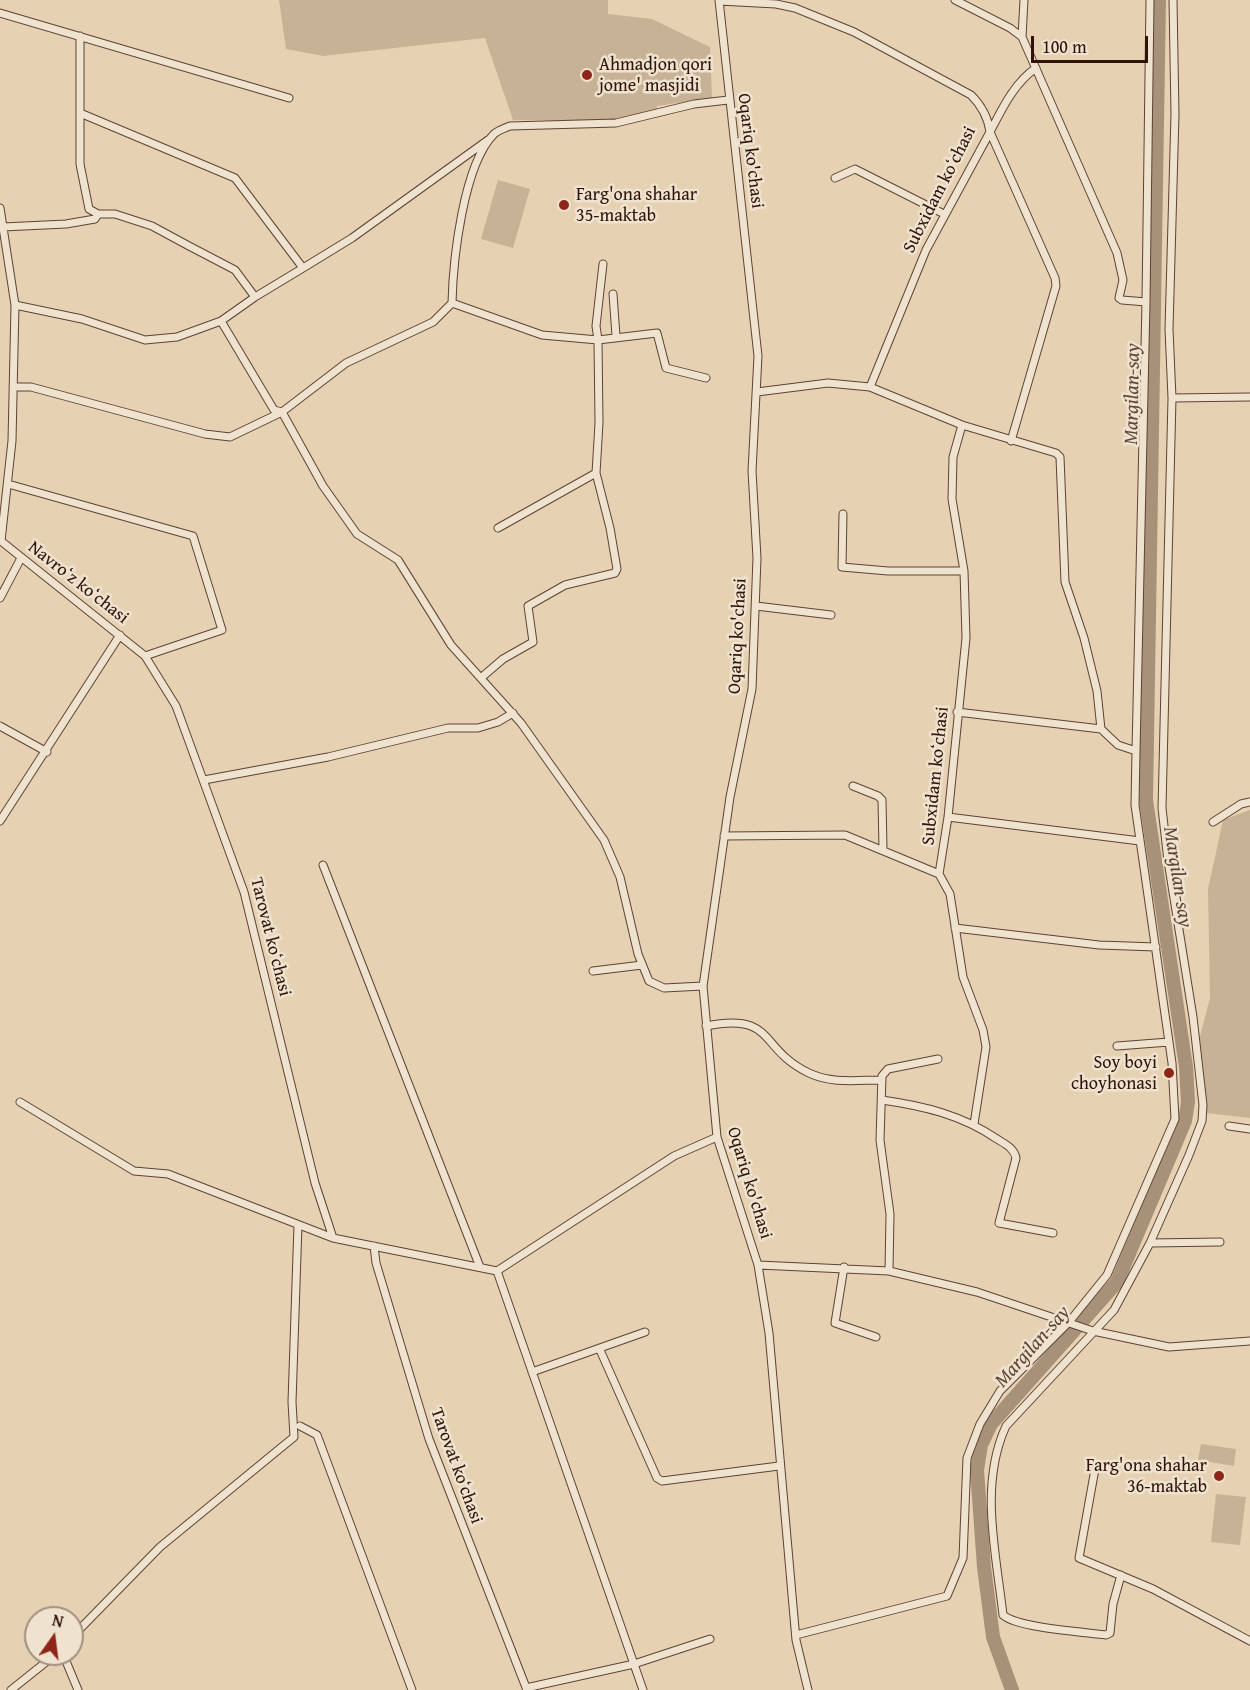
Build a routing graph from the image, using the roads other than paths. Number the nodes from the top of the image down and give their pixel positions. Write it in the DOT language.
graph roads {
  1 [pos="955,0"];
  2 [pos="1024,0"];
  3 [pos="1150,0"];
  4 [pos="1173,0"];
  5 [pos="719,1"];
  6 [pos="0,13"];
  7 [pos="80,36"];
  8 [pos="1022,37"];
  9 [pos="1036,68"];
  10 [pos="289,98"];
  11 [pos="728,100"];
  12 [pos="80,113"];
  13 [pos="990,132"];
  14 [pos="492,137"];
  15 [pos="835,178"];
  16 [pos="0,208"];
  17 [pos="98,214"];
  18 [pos="944,214"];
  19 [pos="3,227"];
  20 [pos="603,264"];
  21 [pos="303,268"];
  22 [pos="613,294"];
  23 [pos="255,297"];
  24 [pos="1146,302"];
  25 [pos="452,303"];
  26 [pos="15,305"];
  27 [pos="221,321"];
  28 [pos="616,336"];
  29 [pos="598,340"];
  30 [pos="706,378"];
  31 [pos="13,387"];
  32 [pos="870,387"];
  33 [pos="757,392"];
  34 [pos="1172,398"];
  35 [pos="1250,398"];
  36 [pos="282,412"];
  37 [pos="962,426"];
  38 [pos="1011,441"];
  39 [pos="596,473"];
  40 [pos="8,484"];
  41 [pos="843,514"];
  42 [pos="498,528"];
  43 [pos="0,540"];
  44 [pos="21,558"];
  45 [pos="964,571"];
  46 [pos="0,598"];
  47 [pos="756,606"];
  48 [pos="831,615"];
  49 [pos="120,634"];
  50 [pos="145,656"];
  51 [pos="482,677"];
  52 [pos="957,712"];
  53 [pos="513,713"];
  54 [pos="0,726"];
  55 [pos="1101,729"];
  56 [pos="1136,750"];
  57 [pos="47,752"];
  58 [pos="204,780"];
  59 [pos="853,786"];
  60 [pos="1250,802"];
  61 [pos="948,817"];
  62 [pos="0,821"];
  63 [pos="1213,822"];
  64 [pos="724,836"];
  65 [pos="1140,841"];
  66 [pos="883,849"];
  67 [pos="323,865"];
  68 [pos="939,874"];
  69 [pos="955,928"];
  70 [pos="1156,947"];
  71 [pos="642,965"];
  72 [pos="593,971"];
  73 [pos="703,986"];
  74 [pos="706,1026"];
  75 [pos="1169,1042"];
  76 [pos="1117,1046"];
  77 [pos="938,1059"];
  78 [pos="882,1080"];
  79 [pos="882,1100"];
  80 [pos="20,1102"];
  81 [pos="974,1124"];
  82 [pos="1228,1126"];
  83 [pos="1250,1130"];
  84 [pos="717,1137"];
  85 [pos="298,1225"];
  86 [pos="1053,1233"];
  87 [pos="333,1238"];
  88 [pos="1220,1242"];
  89 [pos="1150,1243"];
  90 [pos="374,1246"];
  91 [pos="758,1265"];
  92 [pos="480,1267"];
  93 [pos="844,1267"];
  94 [pos="497,1271"];
  95 [pos="889,1271"];
  96 [pos="1069,1322"];
  97 [pos="1093,1331"];
  98 [pos="645,1332"];
  99 [pos="876,1336"];
  100 [pos="1250,1341"];
  101 [pos="600,1350"];
  102 [pos="532,1372"];
  103 [pos="300,1426"];
  104 [pos="779,1466"];
  105 [pos="1095,1469"];
  106 [pos="1121,1575"];
  107 [pos="84,1625"];
  108 [pos="796,1635"];
  109 [pos="710,1639"];
  110 [pos="1250,1641"];
  111 [pos="634,1664"];
  112 [pos="41,1666"];
  113 [pos="68,1666"];
  114 [pos="526,1689"];
  115 [pos="10,1690"];
  116 [pos="78,1690"];
  117 [pos="412,1690"];
  118 [pos="643,1690"];
  119 [pos="808,1690"];
  1 -- 8 [label="street"];
  2 -- 8 [label="street"];
  3 -- 24 [label="street"];
  4 -- 34 [label="street"];
  5 -- 11 [label="street, Oqariq ko'chasi"];
  5 -- 13 [label="street, Subxidam koʻchasi"];
  6 -- 7 [label="street"];
  7 -- 10 [label="street"];
  7 -- 12 [label="street"];
  8 -- 9 [label="street"];
  9 -- 13 [label="street"];
  9 -- 24 [label="street"];
  11 -- 14 [label="street"];
  11 -- 33 [label="street, Oqariq ko'chasi"];
  12 -- 17 [label="street"];
  12 -- 21 [label="street"];
  13 -- 18 [label="street, Subxidam koʻchasi"];
  13 -- 38 [label="street"];
  14 -- 21 [label="street"];
  14 -- 25 [label="street"];
  15 -- 18 [label="street"];
  16 -- 19 [label="street, Navroʻz koʻchasi"];
  17 -- 19 [label="street"];
  17 -- 23 [label="street"];
  18 -- 32 [label="street, Subxidam koʻchasi"];
  19 -- 26 [label="street, Navroʻz koʻchasi"];
  20 -- 29 [label="street"];
  21 -- 23 [label="street"];
  22 -- 28 [label="street"];
  23 -- 27 [label="street"];
  24 -- 56 [label="street"];
  25 -- 29 [label="street"];
  25 -- 36 [label="street"];
  26 -- 27 [label="street"];
  26 -- 31 [label="street, Navroʻz koʻchasi"];
  27 -- 36 [label="street"];
  28 -- 29 [label="street"];
  28 -- 30 [label="street"];
  29 -- 39 [label="street"];
  31 -- 36 [label="street"];
  31 -- 40 [label="street, Navroʻz koʻchasi"];
  32 -- 33 [label="street"];
  32 -- 37 [label="street"];
  33 -- 47 [label="street, Oqariq ko'chasi"];
  34 -- 35 [label="street"];
  34 -- 89 [label="street"];
  36 -- 51 [label="street"];
  37 -- 38 [label="street"];
  37 -- 45 [label="street, Subxidam koʻchasi"];
  38 -- 55 [label="street"];
  39 -- 42 [label="street"];
  39 -- 51 [label="street"];
  40 -- 43 [label="street, Navroʻz koʻchasi"];
  40 -- 50 [label="street"];
  41 -- 45 [label="street"];
  43 -- 44 [label="street, Navroʻz koʻchasi"];
  44 -- 46 [label="street"];
  44 -- 49 [label="street, Navroʻz koʻchasi"];
  45 -- 52 [label="street, Subxidam koʻchasi"];
  47 -- 48 [label="street"];
  47 -- 64 [label="street, Oqariq ko'chasi"];
  49 -- 50 [label="street, Navroʻz koʻchasi"];
  49 -- 57 [label="street"];
  50 -- 58 [label="street, Tarovat koʻchasi"];
  51 -- 53 [label="street"];
  52 -- 55 [label="street"];
  52 -- 61 [label="street, Subxidam koʻchasi"];
  53 -- 58 [label="street"];
  53 -- 71 [label="street"];
  54 -- 57 [label="street"];
  55 -- 56 [label="street"];
  56 -- 65 [label="street"];
  57 -- 62 [label="street"];
  58 -- 87 [label="street, Tarovat koʻchasi"];
  59 -- 66 [label="street"];
  60 -- 63 [label="street"];
  61 -- 65 [label="street"];
  61 -- 68 [label="street, Subxidam koʻchasi"];
  64 -- 66 [label="street"];
  64 -- 73 [label="street, Oqariq ko'chasi"];
  65 -- 70 [label="street"];
  66 -- 68 [label="street"];
  67 -- 92 [label="street"];
  68 -- 69 [label="street"];
  69 -- 70 [label="street"];
  69 -- 81 [label="street"];
  70 -- 75 [label="street"];
  71 -- 72 [label="street"];
  71 -- 73 [label="street"];
  73 -- 74 [label="street, Oqariq ko'chasi"];
  74 -- 78 [label="street"];
  74 -- 84 [label="street, Oqariq ko'chasi"];
  75 -- 76 [label="street"];
  75 -- 96 [label="street"];
  77 -- 78 [label="street"];
  78 -- 79 [label="street"];
  79 -- 81 [label="street"];
  79 -- 95 [label="street"];
  80 -- 85 [label="street"];
  81 -- 86 [label="street"];
  82 -- 83 [label="street"];
  84 -- 91 [label="street, Oqariq ko'chasi"];
  84 -- 94 [label="street"];
  85 -- 87 [label="street"];
  85 -- 107 [label="street"];
  87 -- 90 [label="street"];
  88 -- 89 [label="street"];
  89 -- 97 [label="street"];
  90 -- 92 [label="street"];
  90 -- 114 [label="street, Tarovat koʻchasi"];
  91 -- 93 [label="street, Oqariq ko'chasi"];
  91 -- 104 [label="street, Oqariq ko'chasi"];
  92 -- 94 [label="street"];
  93 -- 95 [label="street, Oqariq ko'chasi"];
  93 -- 99 [label="street"];
  94 -- 102 [label="street"];
  95 -- 96 [label="street, Oqariq ko'chasi"];
  96 -- 97 [label="street, Oqariq ko'chasi"];
  96 -- 108 [label="street"];
  97 -- 100 [label="street, Oqariq ko'chasi"];
  97 -- 106 [label="street"];
  98 -- 101 [label="street"];
  101 -- 102 [label="street"];
  101 -- 104 [label="street"];
  102 -- 111 [label="street"];
  103 -- 117 [label="street"];
  104 -- 108 [label="street, Oqariq ko'chasi"];
  105 -- 106 [label="street"];
  106 -- 110 [label="street"];
  108 -- 119 [label="street, Oqariq ko'chasi"];
  109 -- 111 [label="street"];
  111 -- 114 [label="street"];
  111 -- 118 [label="street"];
  112 -- 115 [label="street"];
  113 -- 116 [label="street"];
}
